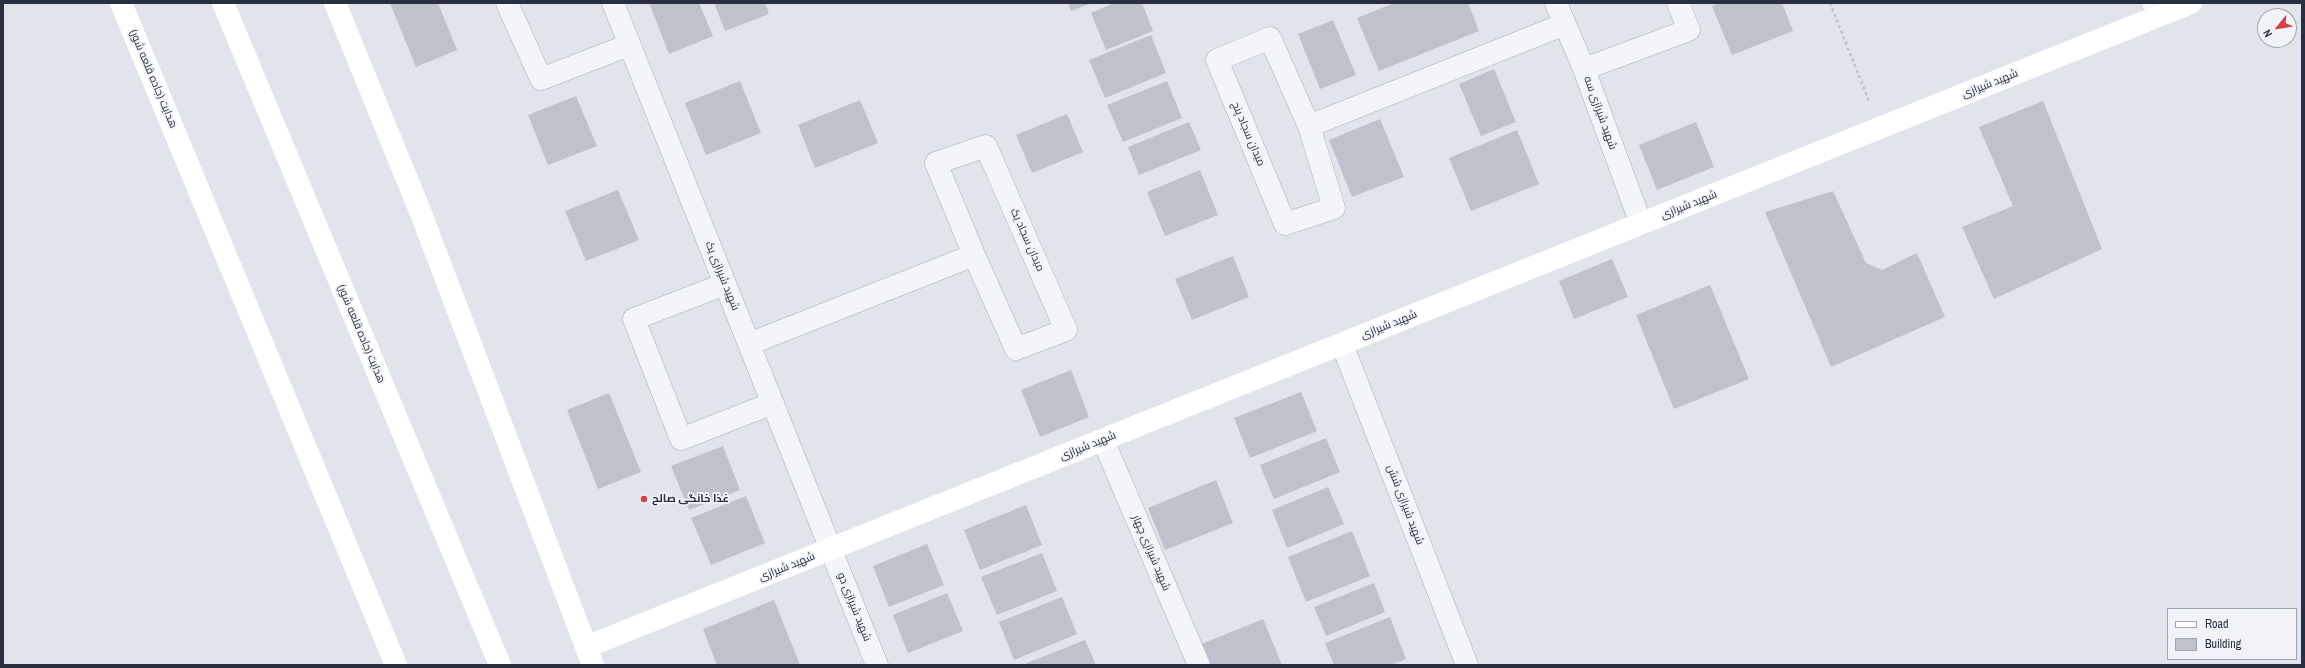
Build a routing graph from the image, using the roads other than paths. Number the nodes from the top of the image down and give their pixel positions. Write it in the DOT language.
graph roads {
  1 [pos="121,3"];
  2 [pos="224,3"];
  3 [pos="335,3"];
  4 [pos="507,3"];
  5 [pos="612,3"];
  6 [pos="1556,3"];
  7 [pos="1678,3"];
  8 [pos="2191,3"];
  9 [pos="2155,10"];
  10 [pos="1565,24"];
  11 [pos="629,45"];
  12 [pos="1584,69"];
  13 [pos="1309,126"];
  14 [pos="1641,224"];
  15 [pos="974,255"];
  16 [pos="725,284"];
  17 [pos="749,344"];
  18 [pos="1342,344"];
  19 [pos="773,403"];
  20 [pos="1103,440"];
  21 [pos="830,550"];
  22 [pos="590,656"];
  23 [pos="396,665"];
  24 [pos="500,665"];
  25 [pos="877,665"];
  26 [pos="1199,665"];
  27 [pos="1467,665"];
  1 -- 23 [label="main road, هدایت (جاده قلعه شور)"];
  2 -- 24 [label="main road, هدایت (جاده قلعه شور)"];
  3 -- 22 [label="main road"];
  4 -- 11 [label="street"];
  5 -- 11 [label="street, شهید شیرازی یک"];
  6 -- 10 [label="street, شهید شیرازی سه"];
  7 -- 12 [label="street"];
  8 -- 9 [label="main road, شهید شیرازی"];
  9 -- 14 [label="main road, شهید شیرازی"];
  10 -- 12 [label="street, شهید شیرازی سه"];
  10 -- 13 [label="street"];
  11 -- 16 [label="street, شهید شیرازی یک"];
  12 -- 14 [label="street, شهید شیرازی سه"];
  13 -- 13 [label="street, میدان سجاد پنج"];
  14 -- 18 [label="main road, شهید شیرازی"];
  15 -- 15 [label="street, میدان سجاد یک"];
  15 -- 17 [label="street"];
  16 -- 17 [label="street, شهید شیرازی یک"];
  16 -- 19 [label="street"];
  17 -- 19 [label="street, شهید شیرازی یک"];
  18 -- 20 [label="main road, شهید شیرازی"];
  18 -- 27 [label="street, شهید شیرازی شش"];
  19 -- 21 [label="street, شهید شیرازی یک"];
  20 -- 21 [label="main road, شهید شیرازی"];
  20 -- 26 [label="street, شهید شیرازی چهار"];
  21 -- 22 [label="main road, شهید شیرازی"];
  21 -- 25 [label="street, شهید شیرازی دو"];
}
